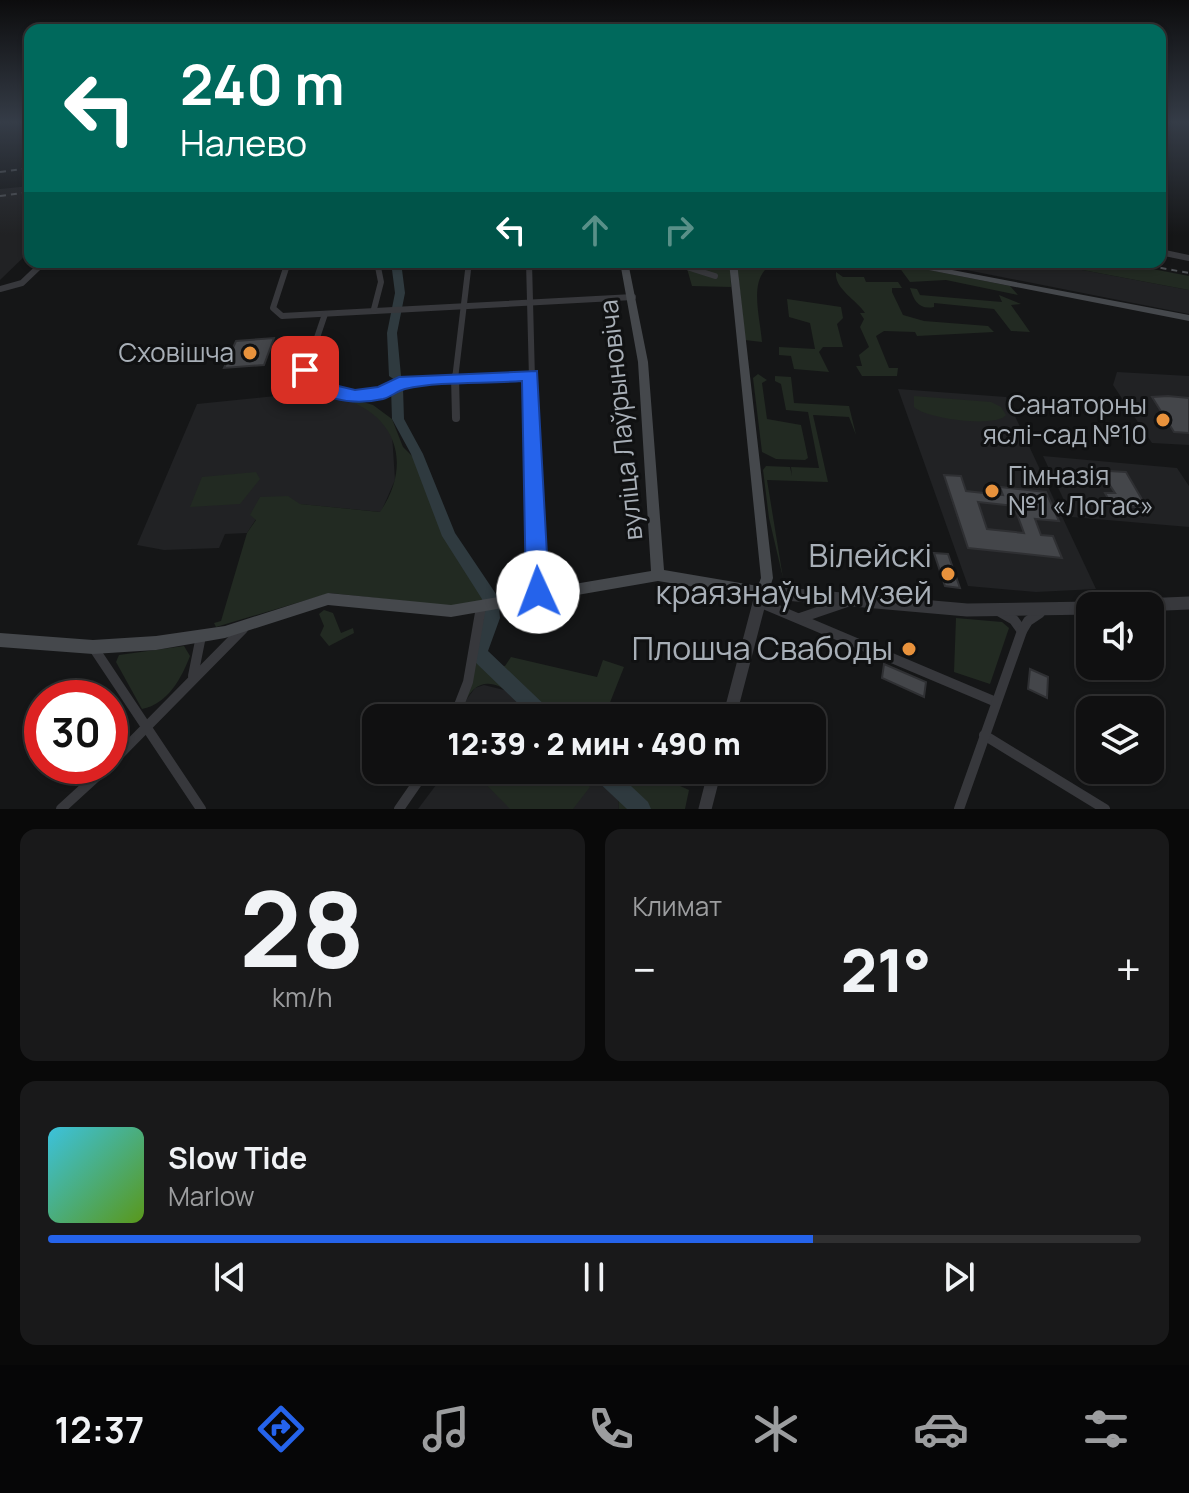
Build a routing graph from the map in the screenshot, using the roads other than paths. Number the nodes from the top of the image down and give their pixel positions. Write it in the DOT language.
graph roads {
  1 [pos="1166,253"];
  2 [pos="1189,258"];
  3 [pos="38,268"];
  4 [pos="286,268"];
  5 [pos="378,268"];
  6 [pos="468,268"];
  7 [pos="529,268"];
  8 [pos="625,268"];
  9 [pos="690,268"];
  10 [pos="734,268"];
  11 [pos="929,268"];
  12 [pos="715,276"];
  13 [pos="0,289"];
  14 [pos="633,297"];
  15 [pos="530,303"];
  16 [pos="464,306"];
  17 [pos="374,309"];
  18 [pos="325,314"];
  19 [pos="1189,318"];
  20 [pos="530,375"];
  21 [pos="455,380"];
  22 [pos="456,418"];
  23 [pos="658,575"];
  24 [pos="538,597"];
  25 [pos="760,597"];
  26 [pos="854,600"];
  27 [pos="1189,603"];
  28 [pos="1164,604"];
  29 [pos="483,607"];
  30 [pos="1076,609"];
  31 [pos="1000,612"];
  32 [pos="1040,613"];
  33 [pos="800,618"];
  34 [pos="246,625"];
  35 [pos="1022,631"];
  36 [pos="201,636"];
  37 [pos="0,640"];
  38 [pos="93,647"];
  39 [pos="188,685"];
  40 [pos="996,702"];
  41 [pos="459,704"];
  42 [pos="733,704"];
  43 [pos="146,731"];
  44 [pos="984,735"];
  45 [pos="128,748"];
  46 [pos="88,784"];
  47 [pos="416,784"];
  48 [pos="711,784"];
  49 [pos="61,809"];
  50 [pos="201,809"];
  51 [pos="399,809"];
  52 [pos="705,809"];
  53 [pos="959,809"];
  54 [pos="1105,809"];
  1 -- 2 [label="street"];
  3 -- 13 [label="street"];
  4 -- 18 [label="street"];
  5 -- 17 [label="street"];
  6 -- 16 [label="street"];
  7 -- 15 [label="street"];
  8 -- 14 [label="main road, вуліца Лаўрыновіча"];
  9 -- 12 [label="street"];
  10 -- 25 [label="main road"];
  11 -- 19 [label="main road"];
  14 -- 15 [label="street"];
  14 -- 23 [label="main road, вуліца Лаўрыновіча"];
  15 -- 16 [label="street"];
  15 -- 20 [label="street"];
  16 -- 17 [label="street"];
  16 -- 21 [label="street"];
  17 -- 18 [label="street"];
  18 -- 21 [label="street"];
  20 -- 21 [label="street"];
  20 -- 24 [label="street"];
  21 -- 22 [label="street"];
  23 -- 24 [label="main road"];
  23 -- 25 [label="main road"];
  24 -- 29 [label="main road"];
  25 -- 26 [label="street"];
  25 -- 33 [label="street"];
  25 -- 42 [label="street"];
  26 -- 31 [label="street"];
  26 -- 33 [label="street"];
  27 -- 28 [label="street"];
  29 -- 34 [label="main road"];
  29 -- 41 [label="street"];
  30 -- 32 [label="street"];
  31 -- 32 [label="street"];
  31 -- 35 [label="street"];
  32 -- 35 [label="street"];
  33 -- 40 [label="street"];
  34 -- 36 [label="main road"];
  34 -- 39 [label="street"];
  35 -- 40 [label="street"];
  36 -- 38 [label="main road"];
  36 -- 39 [label="street"];
  37 -- 38 [label="main road"];
  38 -- 43 [label="street"];
  39 -- 43 [label="street"];
  40 -- 44 [label="street"];
  43 -- 45 [label="street"];
  43 -- 50 [label="street"];
  44 -- 53 [label="street"];
  44 -- 54 [label="street"];
  46 -- 49 [label="street"];
  47 -- 51 [label="street"];
  48 -- 52 [label="street"];
}
